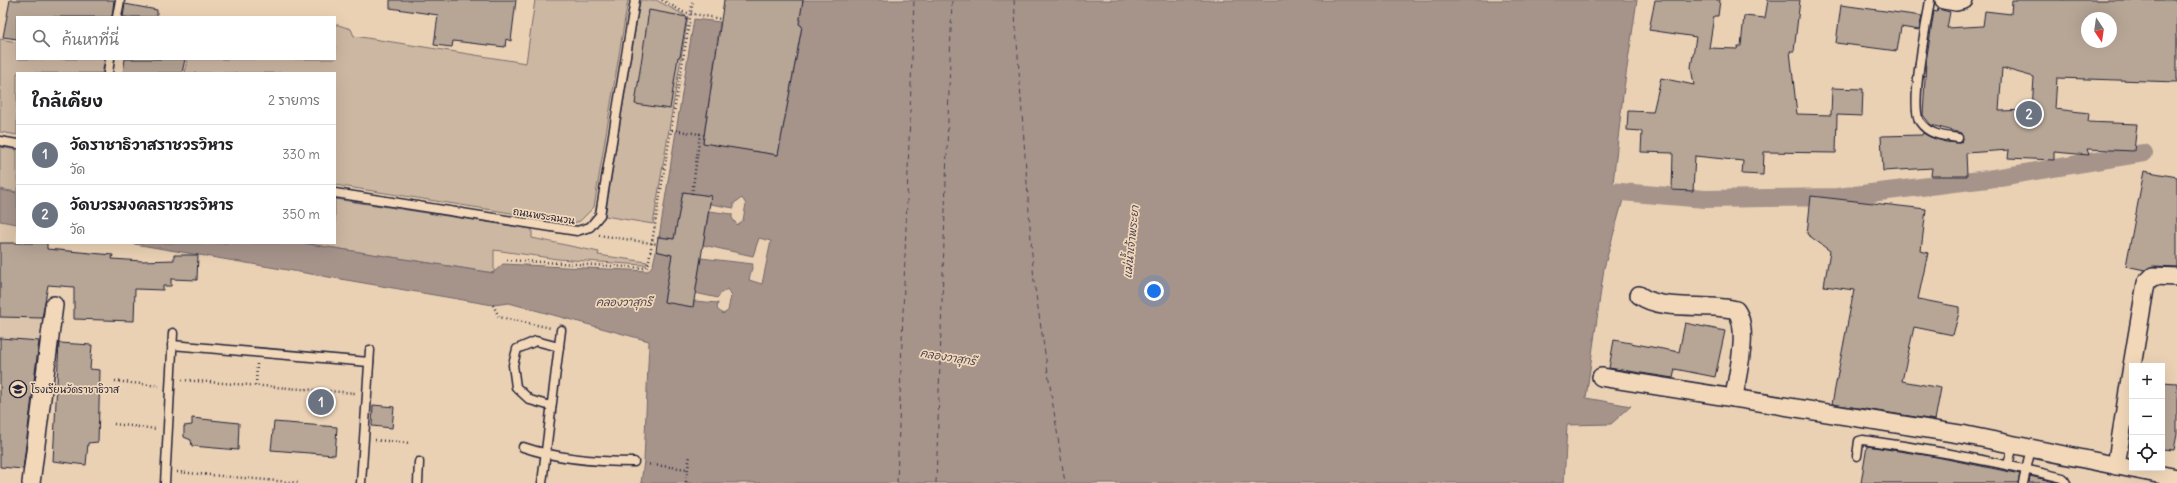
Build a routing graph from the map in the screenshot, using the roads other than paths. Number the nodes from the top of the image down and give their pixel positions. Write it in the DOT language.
graph roads {
  1 [pos="120,0"];
  2 [pos="635,0"];
  3 [pos="1930,0"];
  4 [pos="1944,0"];
  5 [pos="1964,0"];
  6 [pos="117,16"];
  7 [pos="110,60"];
  8 [pos="108,72"];
  9 [pos="1958,138"];
  10 [pos="0,141"];
  11 [pos="16,144"];
  12 [pos="336,193"];
  13 [pos="2177,277"];
  14 [pos="1639,295"];
  15 [pos="54,305"];
  16 [pos="561,330"];
  17 [pos="173,333"];
  18 [pos="172,345"];
  19 [pos="559,347"];
  20 [pos="370,350"];
  21 [pos="369,362"];
  22 [pos="2133,363"];
  23 [pos="1601,377"];
  24 [pos="2129,385"];
  25 [pos="1734,398"];
  26 [pos="551,406"];
  27 [pos="2013,445"];
  28 [pos="523,447"];
  29 [pos="2031,448"];
  30 [pos="545,455"];
  31 [pos="1857,456"];
  32 [pos="419,462"];
  33 [pos="634,462"];
  34 [pos="2008,465"];
  35 [pos="2116,466"];
  36 [pos="2026,469"];
  37 [pos="2177,478"];
  38 [pos="32,483"];
  39 [pos="165,483"];
  40 [pos="361,483"];
  41 [pos="418,483"];
  42 [pos="542,483"];
  43 [pos="2023,483"];
  44 [pos="2066,483"];
  1 -- 6 [label="lane"];
  2 -- 12 [label="lane, ถนนพระฉนวน"];
  3 -- 9 [label="lane"];
  4 -- 5 [label="street"];
  7 -- 8 [label="lane"];
  10 -- 11 [label="lane"];
  13 -- 22 [label="street"];
  14 -- 25 [label="street"];
  15 -- 38 [label="street"];
  16 -- 19 [label="lane"];
  17 -- 18 [label="lane"];
  18 -- 21 [label="lane"];
  18 -- 39 [label="lane"];
  19 -- 26 [label="lane"];
  19 -- 26 [label="lane"];
  20 -- 21 [label="lane"];
  21 -- 40 [label="lane"];
  23 -- 25 [label="street"];
  24 -- 35 [label="street"];
  25 -- 27 [label="street"];
  26 -- 30 [label="lane"];
  27 -- 29 [label="street"];
  27 -- 34 [label="lane"];
  28 -- 30 [label="lane"];
  29 -- 35 [label="street"];
  29 -- 36 [label="lane"];
  30 -- 33 [label="lane"];
  30 -- 42 [label="lane"];
  31 -- 34 [label="lane"];
  32 -- 41 [label="lane"];
  34 -- 36 [label="lane"];
  35 -- 37 [label="street"];
  36 -- 43 [label="lane"];
  36 -- 44 [label="lane"];
}
